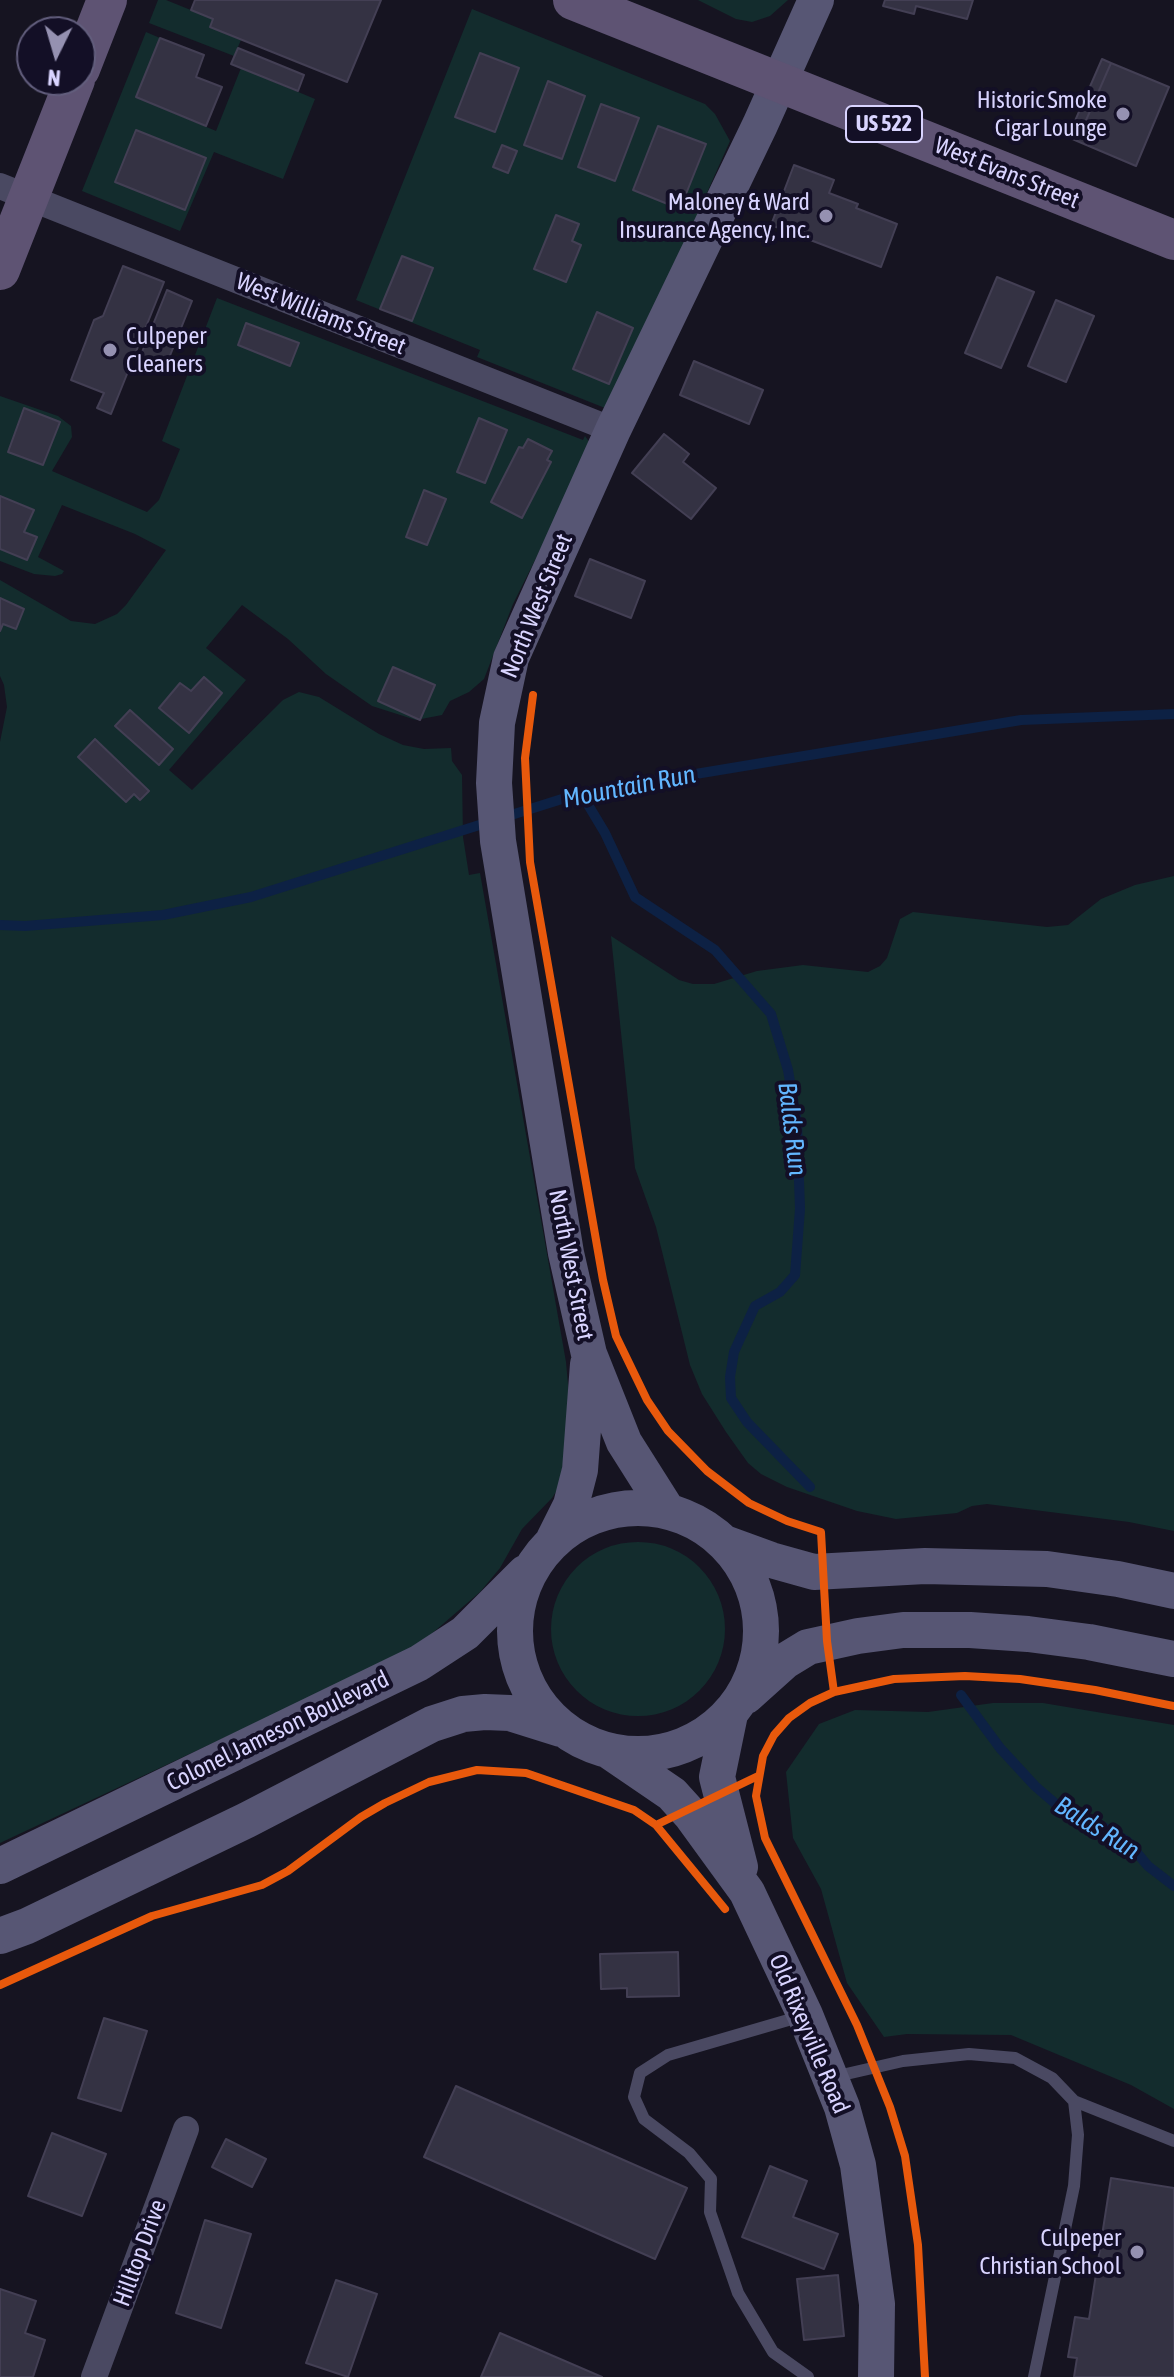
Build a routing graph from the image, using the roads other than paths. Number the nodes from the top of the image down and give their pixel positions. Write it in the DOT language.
graph roads {
  1 [pos="107,0"];
  2 [pos="573,0"];
  3 [pos="816,0"];
  4 [pos="96,28"];
  5 [pos="780,81"];
  6 [pos="66,96"];
  7 [pos="15,192"];
  8 [pos="1174,240"];
  9 [pos="0,270"];
  10 [pos="613,430"];
  11 [pos="589,1354"];
  12 [pos="667,1510"];
  13 [pos="727,1544"];
  14 [pos="544,1552"];
  15 [pos="1174,1591"];
  16 [pos="1174,1659"];
  17 [pos="734,1708"];
  18 [pos="564,1729"];
  19 [pos="609,1751"];
  20 [pos="0,1866"];
  21 [pos="747,1892"];
  22 [pos="0,1936"];
  23 [pos="805,2015"];
  24 [pos="830,2078"];
  25 [pos="1074,2101"];
  26 [pos="186,2129"];
  27 [pos="1174,2141"];
  28 [pos="94,2377"];
  29 [pos="808,2377"];
  30 [pos="876,2377"];
  31 [pos="1034,2377"];
  1 -- 4 [label="main road"];
  2 -- 5 [label="main road, West Evans Street / US 522"];
  3 -- 5 [label="main road, North West Street"];
  5 -- 8 [label="main road, West Evans Street / US 522"];
  5 -- 10 [label="main road, North West Street"];
  6 -- 7 [label="main road"];
  7 -- 9 [label="main road"];
  7 -- 10 [label="street, West Williams Street"];
  10 -- 11 [label="main road, North West Street"];
  11 -- 12 [label="main road, North West Street"];
  11 -- 14 [label="main road, North West Street"];
  12 -- 13 [label="main road"];
  12 -- 14 [label="main road"];
  13 -- 15 [label="main road"];
  13 -- 17 [label="main road"];
  14 -- 18 [label="main road"];
  14 -- 20 [label="main road, Colonel Jameson Boulevard"];
  16 -- 17 [label="main road"];
  17 -- 19 [label="main road"];
  17 -- 21 [label="main road"];
  18 -- 19 [label="main road"];
  18 -- 22 [label="main road"];
  19 -- 21 [label="main road, Old Rixeyville Road"];
  21 -- 23 [label="main road, Old Rixeyville Road"];
  23 -- 24 [label="main road, Old Rixeyville Road"];
  23 -- 29 [label="lane"];
  24 -- 25 [label="lane"];
  24 -- 30 [label="main road, Old Rixeyville Road"];
  25 -- 27 [label="lane"];
  25 -- 31 [label="lane"];
  26 -- 28 [label="street, Hilltop Drive"];
}
